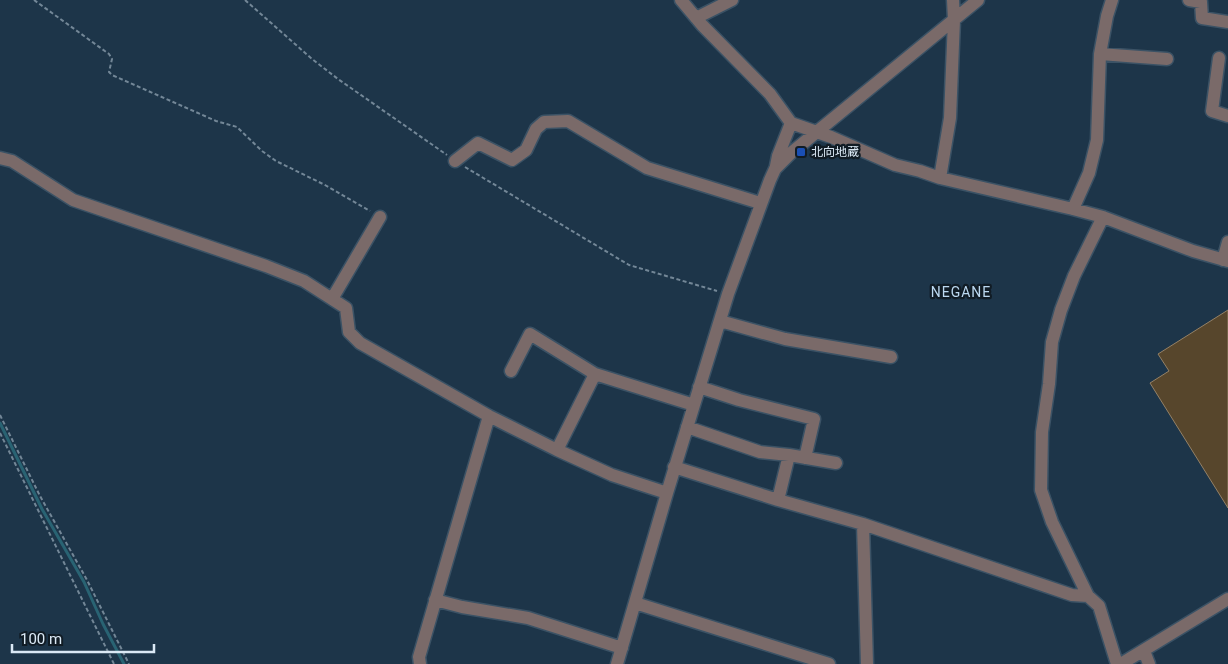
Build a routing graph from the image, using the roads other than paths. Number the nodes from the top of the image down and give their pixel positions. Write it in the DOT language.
graph roads {
  1 [pos="681,0"];
  2 [pos="732,0"];
  3 [pos="953,0"];
  4 [pos="978,0"];
  5 [pos="1112,0"];
  6 [pos="1189,0"];
  7 [pos="696,18"];
  8 [pos="954,20"];
  9 [pos="1228,22"];
  10 [pos="1100,54"];
  11 [pos="1219,58"];
  12 [pos="1167,59"];
  13 [pos="1228,116"];
  14 [pos="791,123"];
  15 [pos="817,131"];
  16 [pos="0,158"];
  17 [pos="455,161"];
  18 [pos="775,169"];
  19 [pos="940,178"];
  20 [pos="760,203"];
  21 [pos="1073,209"];
  22 [pos="380,217"];
  23 [pos="1103,217"];
  24 [pos="1228,242"];
  25 [pos="1225,260"];
  26 [pos="332,299"];
  27 [pos="720,321"];
  28 [pos="891,357"];
  29 [pos="511,371"];
  30 [pos="595,374"];
  31 [pos="699,387"];
  32 [pos="694,405"];
  33 [pos="489,416"];
  34 [pos="687,427"];
  35 [pos="557,450"];
  36 [pos="789,455"];
  37 [pos="805,458"];
  38 [pos="836,463"];
  39 [pos="674,467"];
  40 [pos="667,493"];
  41 [pos="778,500"];
  42 [pos="863,524"];
  43 [pos="1088,596"];
  44 [pos="1228,599"];
  45 [pos="436,600"];
  46 [pos="635,603"];
  47 [pos="622,648"];
  48 [pos="1144,651"];
  49 [pos="420,664"];
  50 [pos="617,664"];
  51 [pos="829,664"];
  52 [pos="867,664"];
  53 [pos="1119,664"];
  54 [pos="1149,664"];
  1 -- 7 [label="street"];
  2 -- 7 [label="street"];
  3 -- 8 [label="street"];
  4 -- 8 [label="street"];
  5 -- 10 [label="street"];
  6 -- 9 [label="street"];
  7 -- 14 [label="street"];
  8 -- 15 [label="street"];
  8 -- 19 [label="street"];
  10 -- 12 [label="street"];
  10 -- 21 [label="street"];
  11 -- 13 [label="street"];
  14 -- 15 [label="street"];
  14 -- 18 [label="street"];
  15 -- 18 [label="street"];
  15 -- 19 [label="street"];
  16 -- 26 [label="street"];
  17 -- 20 [label="street"];
  18 -- 20 [label="street"];
  19 -- 21 [label="street"];
  20 -- 27 [label="street"];
  21 -- 23 [label="street"];
  22 -- 26 [label="street"];
  23 -- 25 [label="street"];
  23 -- 43 [label="street"];
  24 -- 25 [label="street"];
  26 -- 33 [label="street"];
  27 -- 28 [label="street"];
  27 -- 31 [label="street"];
  29 -- 30 [label="street"];
  30 -- 32 [label="street"];
  30 -- 35 [label="street"];
  31 -- 32 [label="street"];
  31 -- 37 [label="street"];
  32 -- 34 [label="street"];
  33 -- 35 [label="street"];
  33 -- 45 [label="street"];
  34 -- 36 [label="street"];
  34 -- 39 [label="street"];
  35 -- 40 [label="street"];
  36 -- 37 [label="street"];
  36 -- 41 [label="street"];
  37 -- 38 [label="street"];
  39 -- 40 [label="street"];
  39 -- 41 [label="street"];
  40 -- 46 [label="street"];
  41 -- 42 [label="street"];
  42 -- 43 [label="street"];
  42 -- 52 [label="street"];
  43 -- 53 [label="street"];
  44 -- 48 [label="street"];
  45 -- 47 [label="street"];
  45 -- 49 [label="street"];
  46 -- 47 [label="street"];
  46 -- 51 [label="street"];
  47 -- 50 [label="street"];
  48 -- 53 [label="street"];
  48 -- 54 [label="street"];
}
